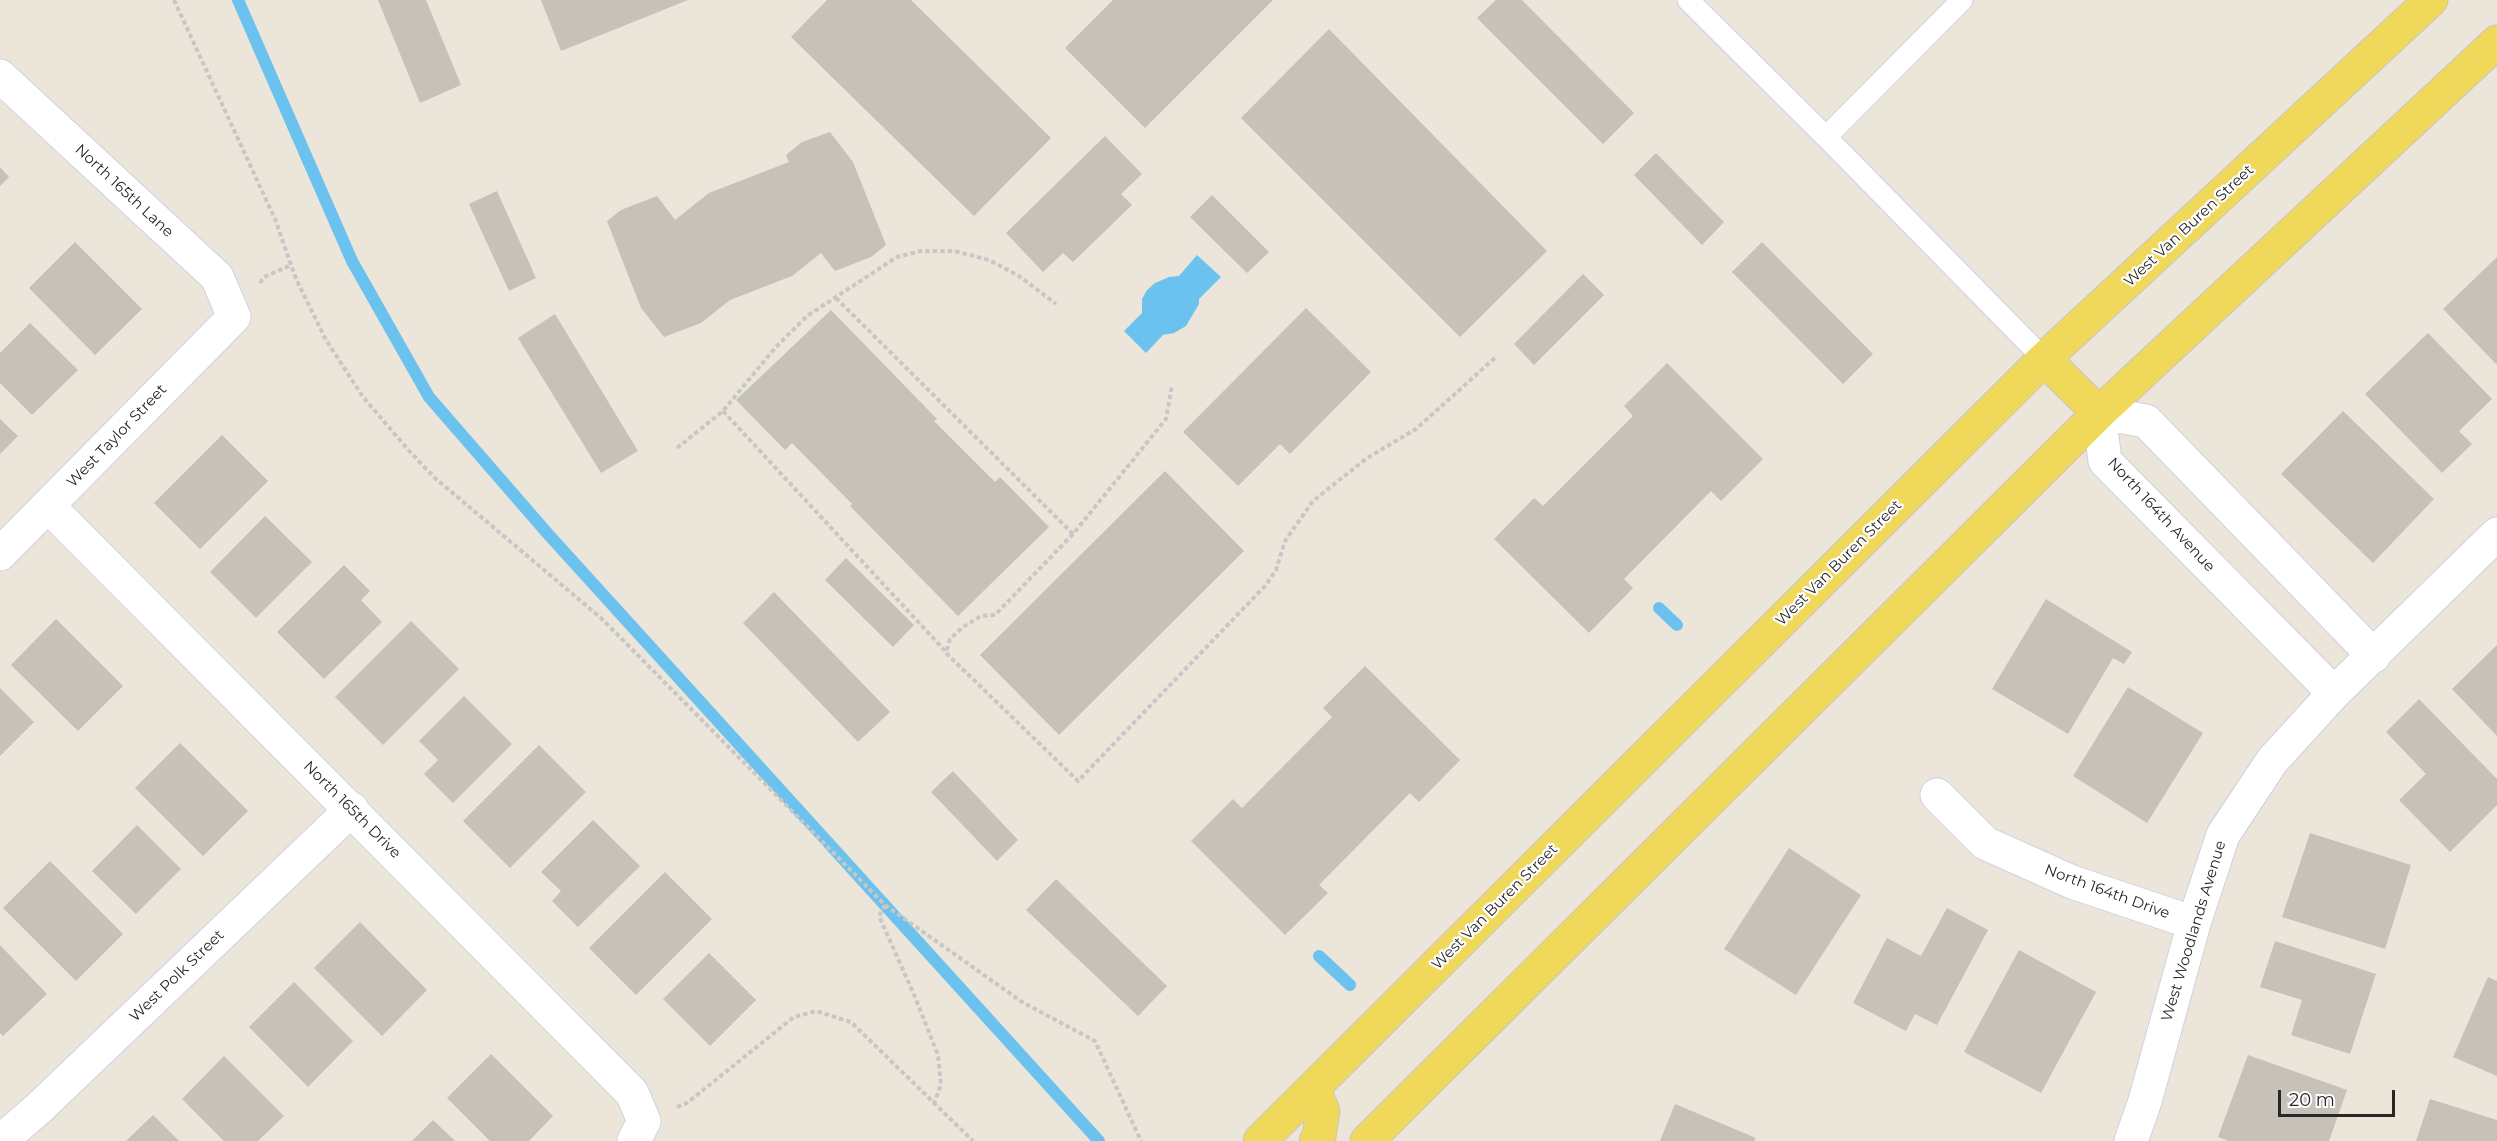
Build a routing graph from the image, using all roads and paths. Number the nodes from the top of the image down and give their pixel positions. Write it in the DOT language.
graph roads {
  1 [pos="174,0"];
  2 [pos="1688,0"];
  3 [pos="1962,0"];
  4 [pos="2431,0"];
  5 [pos="2497,42"];
  6 [pos="0,76"];
  7 [pos="1826,137"];
  8 [pos="836,298"];
  9 [pos="1056,304"];
  10 [pos="234,317"];
  11 [pos="1497,356"];
  12 [pos="2044,359"];
  13 [pos="1172,385"];
  14 [pos="723,411"];
  15 [pos="2099,413"];
  16 [pos="677,448"];
  17 [pos="48,506"];
  18 [pos="1073,534"];
  19 [pos="2497,534"];
  20 [pos="0,554"];
  21 [pos="946,653"];
  22 [pos="2374,656"];
  23 [pos="2334,693"];
  24 [pos="1937,795"];
  25 [pos="352,809"];
  26 [pos="885,905"];
  27 [pos="2194,923"];
  28 [pos="1313,1088"];
  29 [pos="934,1102"];
  30 [pos="639,1131"];
  31 [pos="1,1141"];
  32 [pos="973,1141"];
  33 [pos="1142,1141"];
  34 [pos="1260,1141"];
  35 [pos="1316,1141"];
  36 [pos="1367,1141"];
  37 [pos="2131,1141"];
  1 -- 26 [label="path"];
  2 -- 7 [label="lane"];
  3 -- 7 [label="lane"];
  4 -- 12 [label="main road, West Van Buren Street"];
  5 -- 15 [label="main road"];
  6 -- 10 [label="street, North 165th Lane"];
  7 -- 12 [label="lane"];
  8 -- 9 [label="path"];
  8 -- 14 [label="path"];
  8 -- 18 [label="path"];
  10 -- 17 [label="street, West Taylor Street"];
  11 -- 21 [label="path"];
  12 -- 15 [label="main road"];
  12 -- 28 [label="main road, West Van Buren Street"];
  13 -- 18 [label="path"];
  14 -- 16 [label="path"];
  14 -- 21 [label="path"];
  15 -- 22 [label="street"];
  15 -- 23 [label="street, North 164th Avenue"];
  15 -- 36 [label="main road"];
  17 -- 20 [label="street, West Taylor Street"];
  17 -- 25 [label="street, North 165th Drive"];
  18 -- 21 [label="path"];
  19 -- 22 [label="street, West Woodlands Avenue"];
  22 -- 23 [label="street, West Woodlands Avenue"];
  23 -- 27 [label="street, West Woodlands Avenue"];
  24 -- 27 [label="street, North 164th Drive"];
  25 -- 30 [label="street, North 165th Drive"];
  25 -- 31 [label="street, West Polk Street"];
  26 -- 29 [label="path"];
  26 -- 33 [label="path"];
  27 -- 37 [label="street, West Woodlands Avenue"];
  28 -- 34 [label="main road, West Van Buren Street"];
  28 -- 35 [label="main road"];
  29 -- 30 [label="path"];
  29 -- 32 [label="path"];
}
